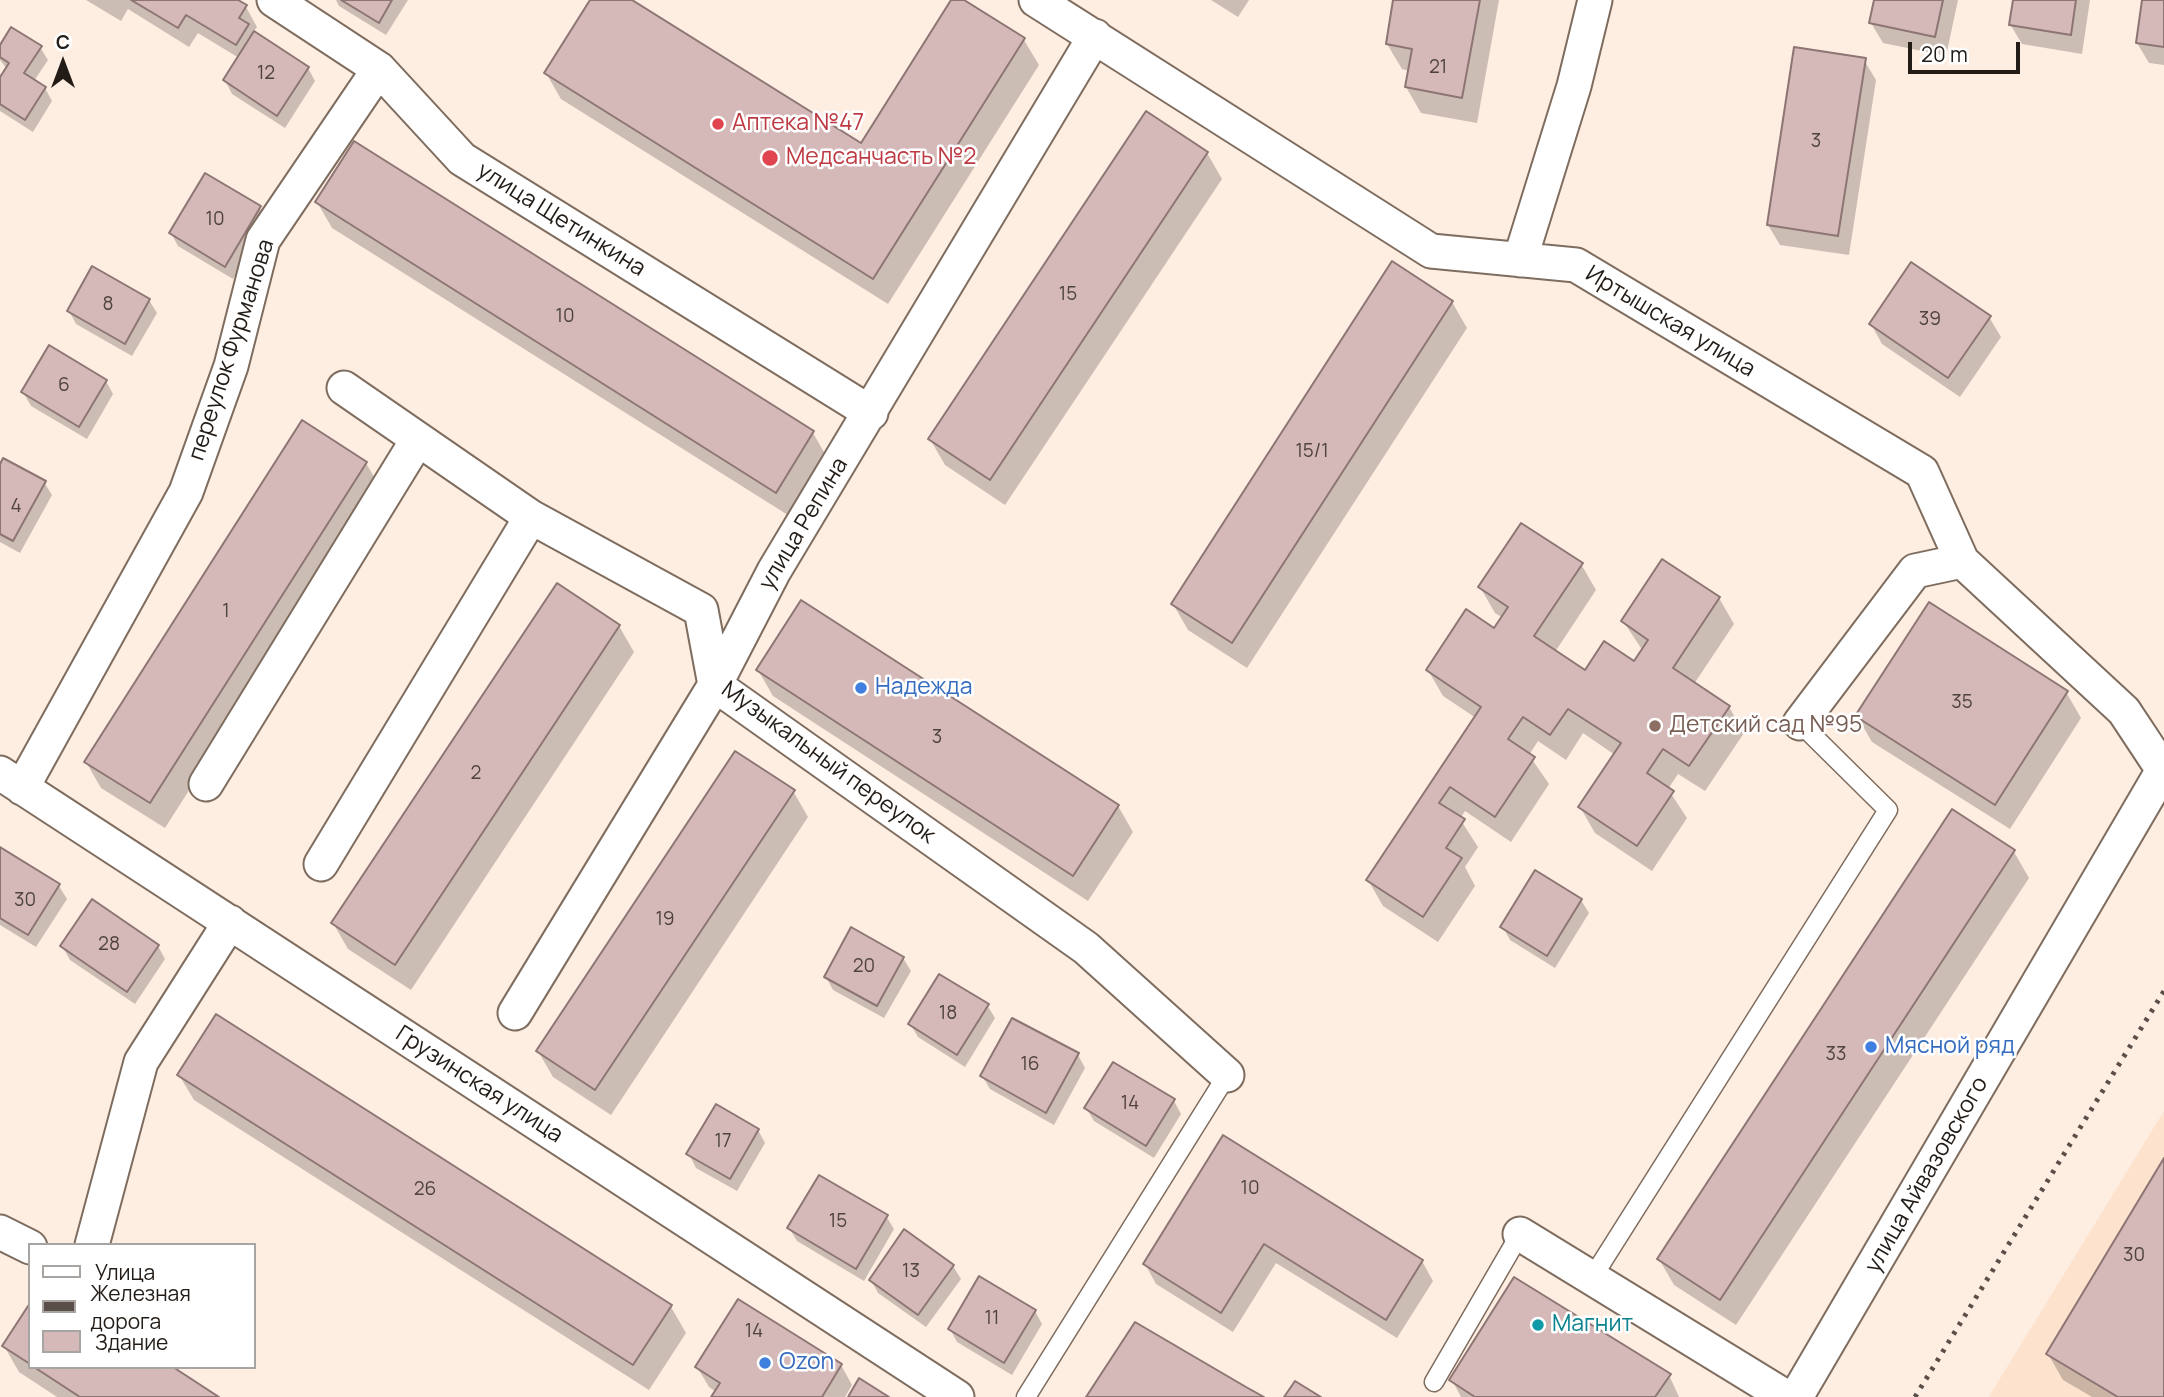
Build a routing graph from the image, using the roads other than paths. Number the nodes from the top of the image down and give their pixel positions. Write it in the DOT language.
graph roads {
  1 [pos="274,0"];
  2 [pos="1036,0"];
  3 [pos="1595,0"];
  4 [pos="1095,36"];
  5 [pos="379,69"];
  6 [pos="1520,260"];
  7 [pos="344,388"];
  8 [pos="871,413"];
  9 [pos="418,439"];
  10 [pos="531,517"];
  11 [pos="1962,561"];
  12 [pos="715,685"];
  13 [pos="1800,723"];
  14 [pos="2163,770"];
  15 [pos="11,780"];
  16 [pos="206,784"];
  17 [pos="321,864"];
  18 [pos="230,922"];
  19 [pos="515,1013"];
  20 [pos="1227,1074"];
  21 [pos="0,1232"];
  22 [pos="1520,1234"];
  23 [pos="93,1243"];
  24 [pos="28,1246"];
  25 [pos="1592,1278"];
  26 [pos="1434,1382"];
  27 [pos="957,1397"];
  28 [pos="1026,1397"];
  29 [pos="1786,1397"];
  30 [pos="1796,1397"];
  1 -- 5 [label="street, улица Щетинкина"];
  2 -- 4 [label="street, Иртышская улица"];
  3 -- 6 [label="street"];
  4 -- 6 [label="street, Иртышская улица"];
  4 -- 8 [label="street, улица Репина"];
  5 -- 8 [label="street, улица Щетинкина"];
  5 -- 15 [label="street, переулок Фурманова"];
  6 -- 11 [label="street, Иртышская улица"];
  7 -- 9 [label="street, Музыкальный переулок"];
  8 -- 12 [label="street, улица Репина"];
  9 -- 10 [label="street, Музыкальный переулок"];
  9 -- 16 [label="street"];
  10 -- 12 [label="street, Музыкальный переулок"];
  10 -- 17 [label="street"];
  11 -- 13 [label="street"];
  11 -- 14 [label="street, Иртышская улица"];
  12 -- 19 [label="street, улица Репина"];
  12 -- 20 [label="street, Музыкальный переулок"];
  13 -- 25 [label="lane"];
  14 -- 30 [label="street, улица Айвазовского"];
  15 -- 18 [label="street, Грузинская улица"];
  18 -- 23 [label="street"];
  18 -- 27 [label="street, Грузинская улица"];
  20 -- 28 [label="lane"];
  21 -- 24 [label="street"];
  22 -- 25 [label="street"];
  22 -- 26 [label="lane"];
  25 -- 29 [label="street"];
}
